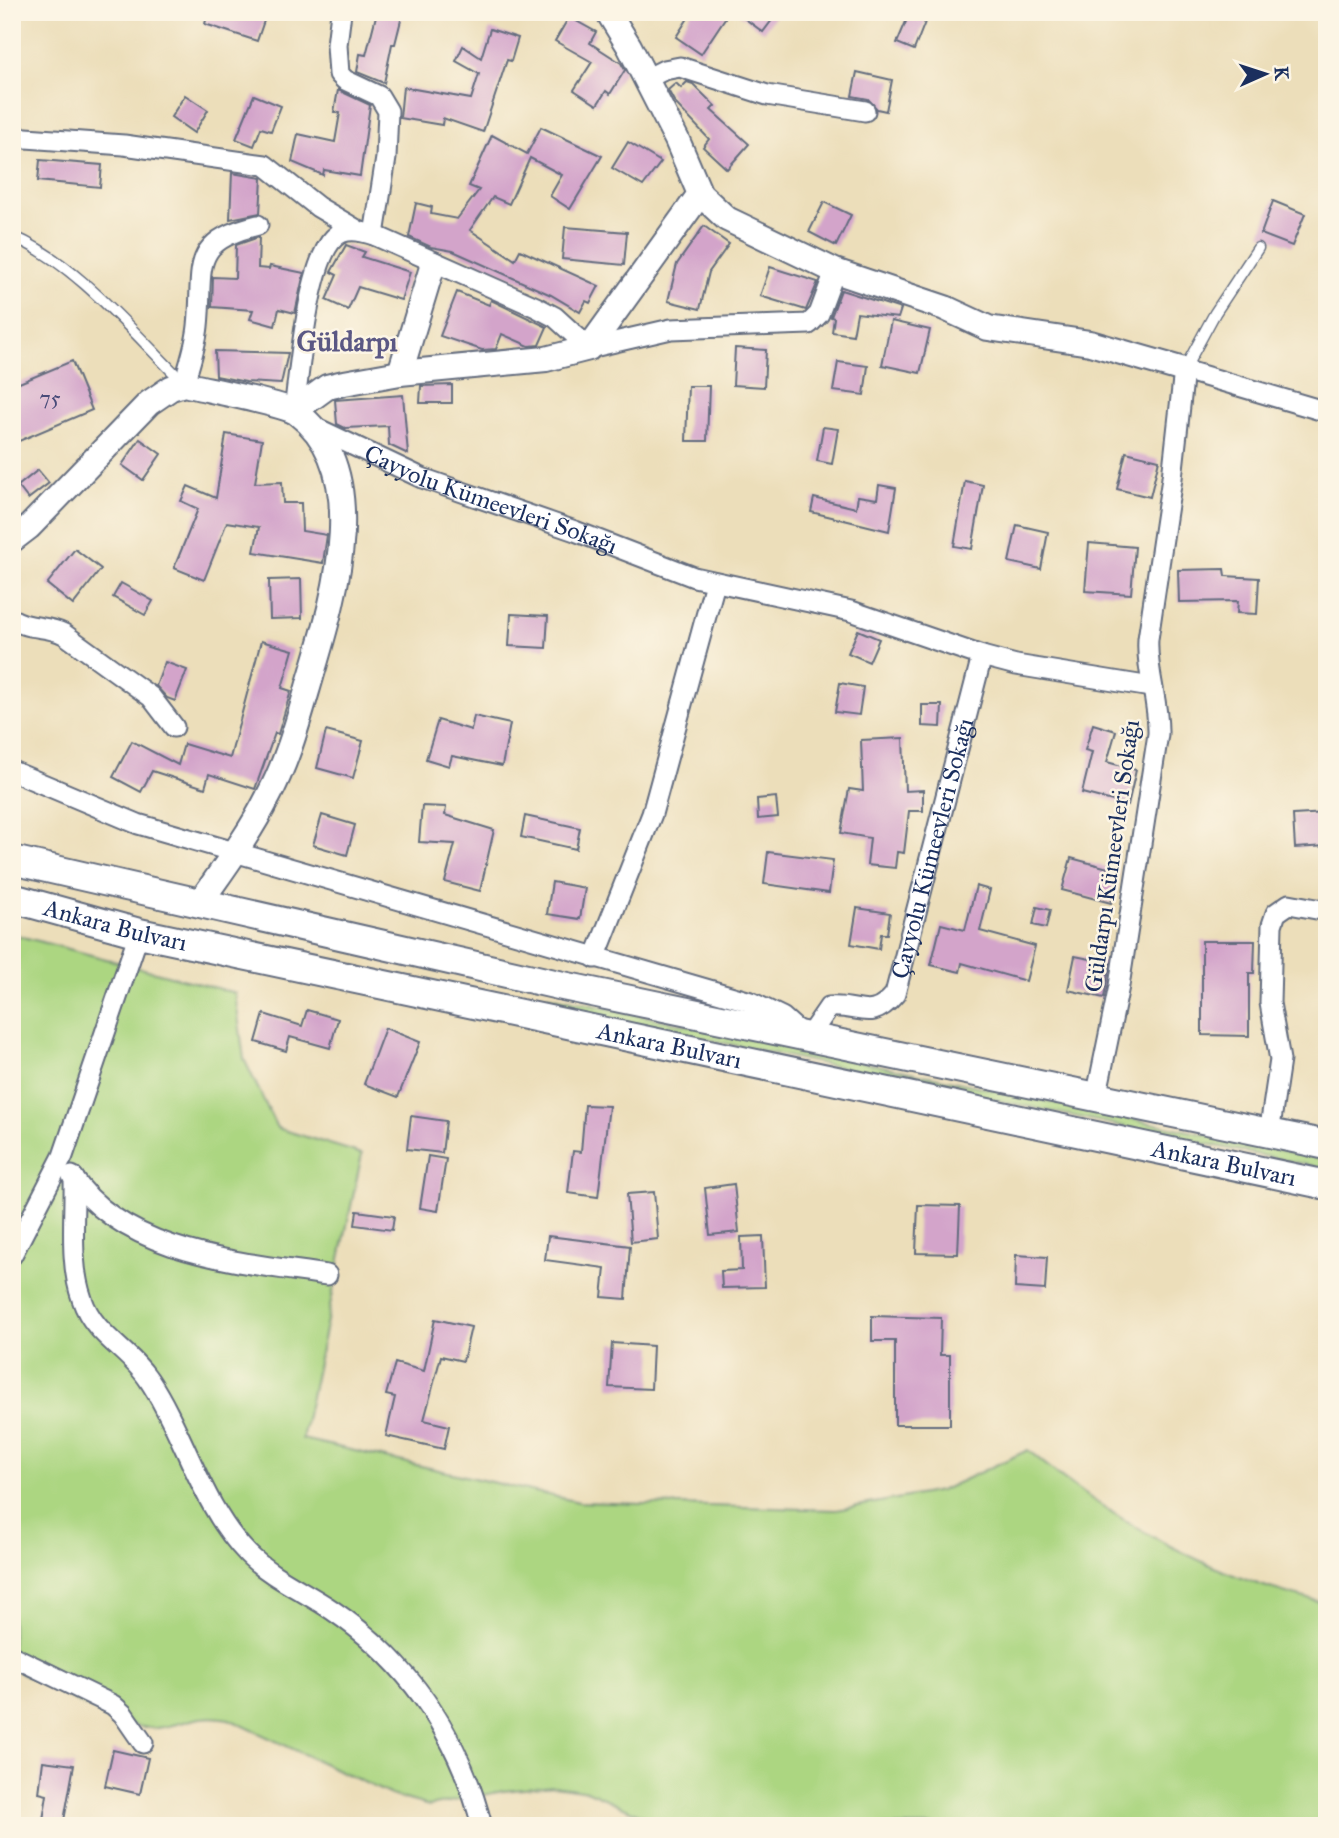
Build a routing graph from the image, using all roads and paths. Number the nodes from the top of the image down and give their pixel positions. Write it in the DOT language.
graph roads {
  1 [pos="341,12"];
  2 [pos="608,12"];
  3 [pos="646,79"];
  4 [pos="865,110"];
  5 [pos="12,137"];
  6 [pos="700,194"];
  7 [pos="258,225"];
  8 [pos="366,232"];
  9 [pos="12,236"];
  10 [pos="1258,248"];
  11 [pos="433,264"];
  12 [pos="835,271"];
  13 [pos="589,348"];
  14 [pos="1184,370"];
  15 [pos="400,373"];
  16 [pos="184,384"];
  17 [pos="1327,412"];
  18 [pos="301,417"];
  19 [pos="21,530"];
  20 [pos="715,583"];
  21 [pos="12,619"];
  22 [pos="982,656"];
  23 [pos="1151,687"];
  24 [pos="174,727"];
  25 [pos="12,771"];
  26 [pos="234,853"];
  27 [pos="12,860"];
  28 [pos="12,898"];
  29 [pos="199,904"];
  30 [pos="1327,911"];
  31 [pos="139,933"];
  32 [pos="595,958"];
  33 [pos="807,1039"];
  34 [pos="1096,1098"];
  35 [pos="1269,1134"];
  36 [pos="1327,1145"];
  37 [pos="62,1156"];
  38 [pos="74,1178"];
  39 [pos="1327,1185"];
  40 [pos="14,1248"];
  41 [pos="327,1275"];
  42 [pos="12,1656"];
  43 [pos="144,1743"];
  44 [pos="482,1826"];
  1 -- 8 [label="street"];
  2 -- 3 [label="street"];
  3 -- 4 [label="street"];
  3 -- 6 [label="street"];
  5 -- 8 [label="street"];
  6 -- 12 [label="street"];
  6 -- 13 [label="street"];
  7 -- 16 [label="street"];
  8 -- 11 [label="street"];
  8 -- 18 [label="street"];
  9 -- 16 [label="lane"];
  10 -- 14 [label="lane"];
  11 -- 13 [label="street"];
  11 -- 15 [label="street"];
  12 -- 13 [label="street"];
  12 -- 14 [label="street"];
  13 -- 15 [label="street"];
  14 -- 17 [label="street"];
  14 -- 23 [label="street, Güldarpı Kümeevleri Sokağı"];
  15 -- 18 [label="street"];
  16 -- 18 [label="street, Çayyolu Kümeevleri Sokağı"];
  16 -- 19 [label="street"];
  18 -- 20 [label="street, Çayyolu Kümeevleri Sokağı"];
  18 -- 26 [label="street, Çayyolu Kümeevleri Sokağı"];
  20 -- 22 [label="street, Çayyolu Kümeevleri Sokağı"];
  20 -- 32 [label="street"];
  21 -- 24 [label="street"];
  22 -- 23 [label="street, Çayyolu Kümeevleri Sokağı"];
  22 -- 33 [label="street, Çayyolu Kümeevleri Sokağı"];
  23 -- 34 [label="street, Güldarpı Kümeevleri Sokağı"];
  25 -- 26 [label="street"];
  26 -- 29 [label="street, Çayyolu Kümeevleri Sokağı"];
  26 -- 32 [label="street"];
  27 -- 29 [label="main road, Ankara Bulvarı"];
  28 -- 31 [label="main road, Ankara Bulvarı"];
  29 -- 31 [label="main road"];
  29 -- 33 [label="main road, Ankara Bulvarı"];
  30 -- 35 [label="street"];
  31 -- 37 [label="street"];
  31 -- 39 [label="main road, Ankara Bulvarı"];
  32 -- 33 [label="street"];
  33 -- 34 [label="main road, Ankara Bulvarı"];
  34 -- 35 [label="main road, Ankara Bulvarı"];
  35 -- 36 [label="main road, Ankara Bulvarı"];
  37 -- 38 [label="street"];
  37 -- 40 [label="street"];
  38 -- 41 [label="street"];
  38 -- 44 [label="street"];
  42 -- 43 [label="street"];
}
